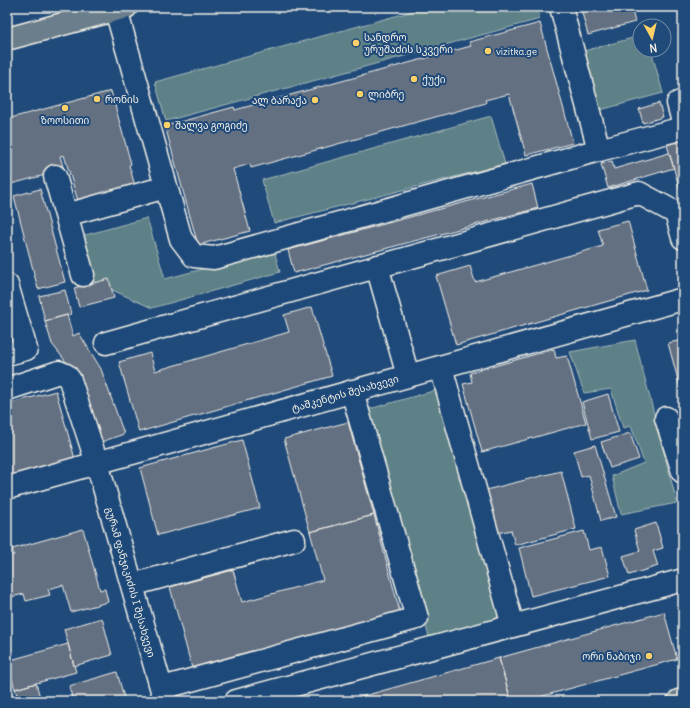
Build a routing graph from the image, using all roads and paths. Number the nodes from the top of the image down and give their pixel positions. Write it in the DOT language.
graph roads {
  1 [pos="561,7"];
  2 [pos="121,8"];
  3 [pos="7,39"];
  4 [pos="683,101"];
  5 [pos="683,122"];
  6 [pos="683,128"];
  7 [pos="599,150"];
  8 [pos="55,176"];
  9 [pos="166,187"];
  10 [pos="66,215"];
  11 [pos="683,238"];
  12 [pos="377,266"];
  13 [pos="84,275"];
  14 [pos="7,285"];
  15 [pos="683,299"];
  16 [pos="106,343"];
  17 [pos="7,354"];
  18 [pos="441,366"];
  19 [pos="408,376"];
  20 [pos="7,389"];
  21 [pos="352,391"];
  22 [pos="666,418"];
  23 [pos="97,463"];
  24 [pos="683,472"];
  25 [pos="7,488"];
  26 [pos="294,540"];
  27 [pos="683,580"];
  28 [pos="132,585"];
  29 [pos="514,626"];
  30 [pos="164,694"];
  31 [pos="683,700"];
  32 [pos="236,701"];
  33 [pos="679,701"];
  1 -- 7 [label="street"];
  2 -- 3 [label="main road"];
  2 -- 9 [label="street"];
  4 -- 5 [label="street"];
  6 -- 7 [label="street"];
  7 -- 9 [label="street"];
  8 -- 10 [label="street"];
  9 -- 10 [label="street"];
  10 -- 13 [label="street"];
  11 -- 12 [label="street"];
  12 -- 16 [label="street"];
  12 -- 19 [label="street"];
  14 -- 17 [label="street"];
  15 -- 18 [label="street, ტაშკენტის შესახვევი"];
  18 -- 19 [label="street, ტაშკენტის შესახვევი"];
  18 -- 29 [label="street"];
  19 -- 21 [label="street, ტაშკენტის შესახვევი"];
  20 -- 23 [label="street, გურამ ფანჯიკიძის I შესახვევი"];
  21 -- 23 [label="street, ტაშკენტის შესახვევი"];
  21 -- 30 [label="street"];
  22 -- 24 [label="street"];
  23 -- 25 [label="street, ტაშკენტის შესახვევი"];
  23 -- 28 [label="street, გურამ ფანჯიკიძის I შესახვევი"];
  26 -- 28 [label="street"];
  27 -- 29 [label="street"];
  28 -- 30 [label="street, გურამ ფანჯიკიძის I შესახვევი"];
  29 -- 32 [label="street"];
  31 -- 33 [label="main road"];
}
